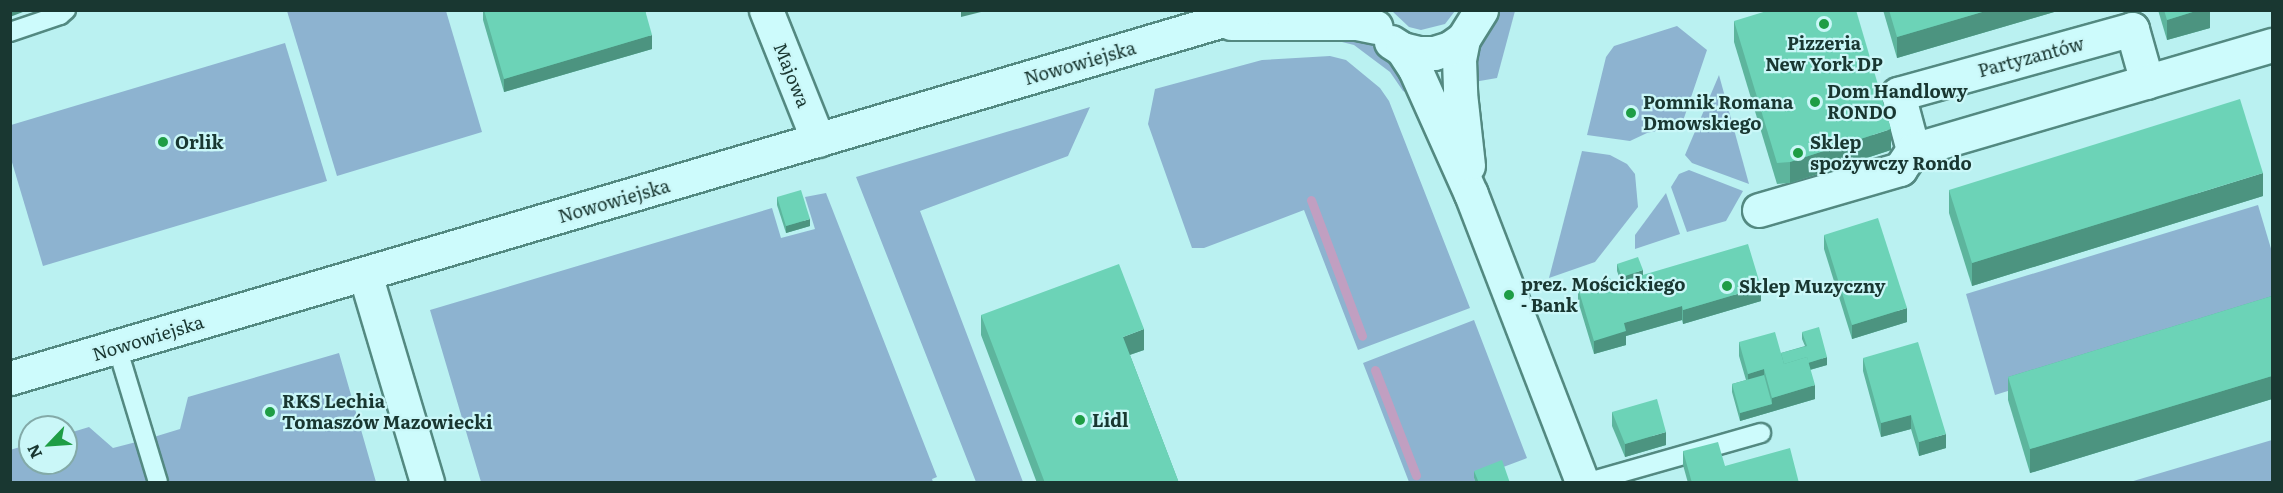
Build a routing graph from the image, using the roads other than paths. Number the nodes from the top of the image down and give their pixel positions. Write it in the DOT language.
graph roads {
  1 [pos="66,10"];
  2 [pos="766,10"];
  3 [pos="1257,10"];
  4 [pos="1481,10"];
  5 [pos="1372,19"];
  6 [pos="1218,24"];
  7 [pos="10,32"];
  8 [pos="1464,39"];
  9 [pos="2272,45"];
  10 [pos="1402,49"];
  11 [pos="2147,82"];
  12 [pos="818,140"];
  13 [pos="1913,150"];
  14 [pos="1471,194"];
  15 [pos="1759,210"];
  16 [pos="365,274"];
  17 [pos="117,347"];
  18 [pos="10,378"];
  19 [pos="1761,433"];
  20 [pos="158,483"];
  21 [pos="427,483"];
  22 [pos="1582,483"];
  23 [pos="1589,483"];
  1 -- 7 [label="lane"];
  2 -- 12 [label="street, Majowa"];
  3 -- 6 [label="street, Nowowiejska"];
  4 -- 8 [label="street"];
  5 -- 6 [label="street, Nowowiejska"];
  5 -- 10 [label="street"];
  6 -- 12 [label="street, Nowowiejska"];
  8 -- 10 [label="street"];
  8 -- 14 [label="street"];
  9 -- 11 [label="street"];
  10 -- 14 [label="street"];
  11 -- 13 [label="street"];
  11 -- 13 [label="street, Partyzantów"];
  12 -- 16 [label="street, Nowowiejska"];
  13 -- 15 [label="street"];
  14 -- 22 [label="street"];
  16 -- 17 [label="street, Nowowiejska"];
  16 -- 21 [label="street"];
  17 -- 18 [label="street, Nowowiejska"];
  17 -- 20 [label="lane"];
  19 -- 23 [label="lane"];
}
